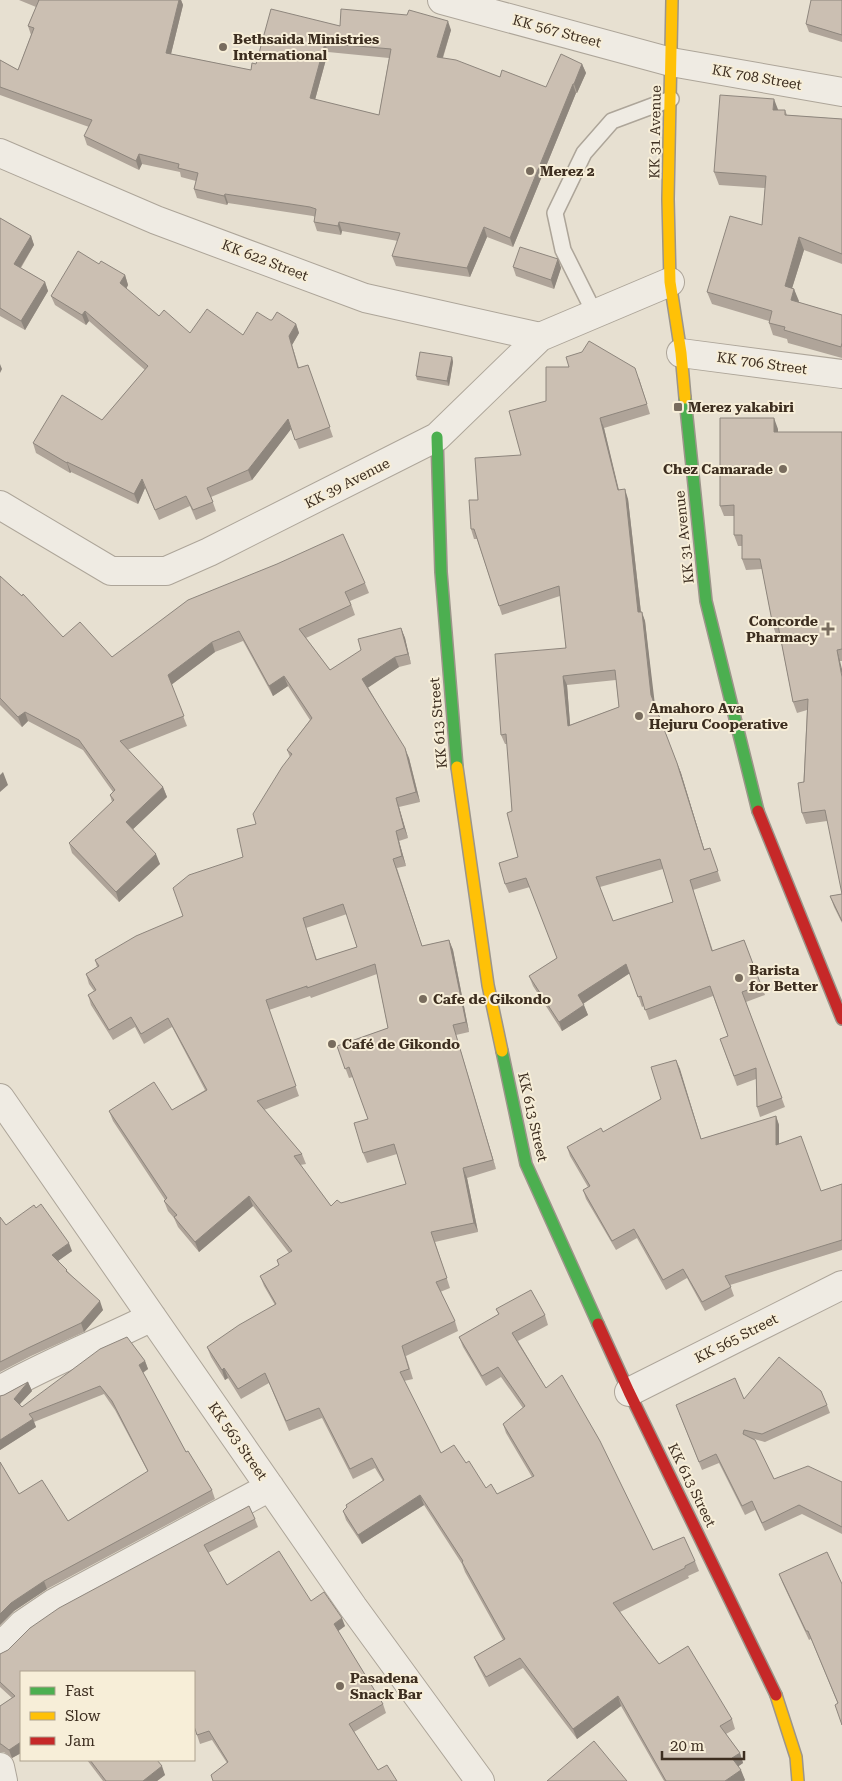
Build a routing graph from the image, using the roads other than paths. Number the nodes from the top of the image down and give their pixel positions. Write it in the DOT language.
graph roads {
  1 [pos="442,0"];
  2 [pos="672,0"];
  3 [pos="671,62"];
  4 [pos="842,92"];
  5 [pos="671,99"];
  6 [pos="0,153"];
  7 [pos="670,282"];
  8 [pos="595,314"];
  9 [pos="540,337"];
  10 [pos="681,353"];
  11 [pos="842,374"];
  12 [pos="437,437"];
  13 [pos="0,505"];
  14 [pos="842,1019"];
  15 [pos="0,1098"];
  16 [pos="842,1285"];
  17 [pos="152,1317"];
  18 [pos="0,1390"];
  19 [pos="630,1392"];
  20 [pos="270,1487"];
  21 [pos="0,1647"];
  22 [pos="0,1767"];
  23 [pos="3,1781"];
  24 [pos="480,1781"];
  25 [pos="798,1781"];
  1 -- 3 [label="street, KK 567 Street"];
  2 -- 3 [label="street, KK 31 Avenue"];
  3 -- 4 [label="street, KK 708 Street"];
  3 -- 5 [label="street, KK 31 Avenue"];
  5 -- 7 [label="street, KK 31 Avenue"];
  5 -- 8 [label="lane"];
  6 -- 9 [label="street, KK 622 Street"];
  7 -- 8 [label="street, KK 39 Avenue"];
  7 -- 10 [label="street, KK 31 Avenue"];
  8 -- 9 [label="street, KK 39 Avenue"];
  9 -- 12 [label="street, KK 39 Avenue"];
  10 -- 11 [label="street, KK 706 Street"];
  10 -- 14 [label="street, KK 31 Avenue"];
  12 -- 13 [label="street, KK 39 Avenue"];
  12 -- 19 [label="street, KK 613 Street"];
  15 -- 17 [label="street, KK 563 Street"];
  16 -- 19 [label="street, KK 565 Street"];
  17 -- 18 [label="street"];
  17 -- 20 [label="street, KK 563 Street"];
  19 -- 25 [label="street, KK 613 Street"];
  20 -- 21 [label="street"];
  20 -- 24 [label="street, KK 563 Street"];
  22 -- 23 [label="street"];
}
